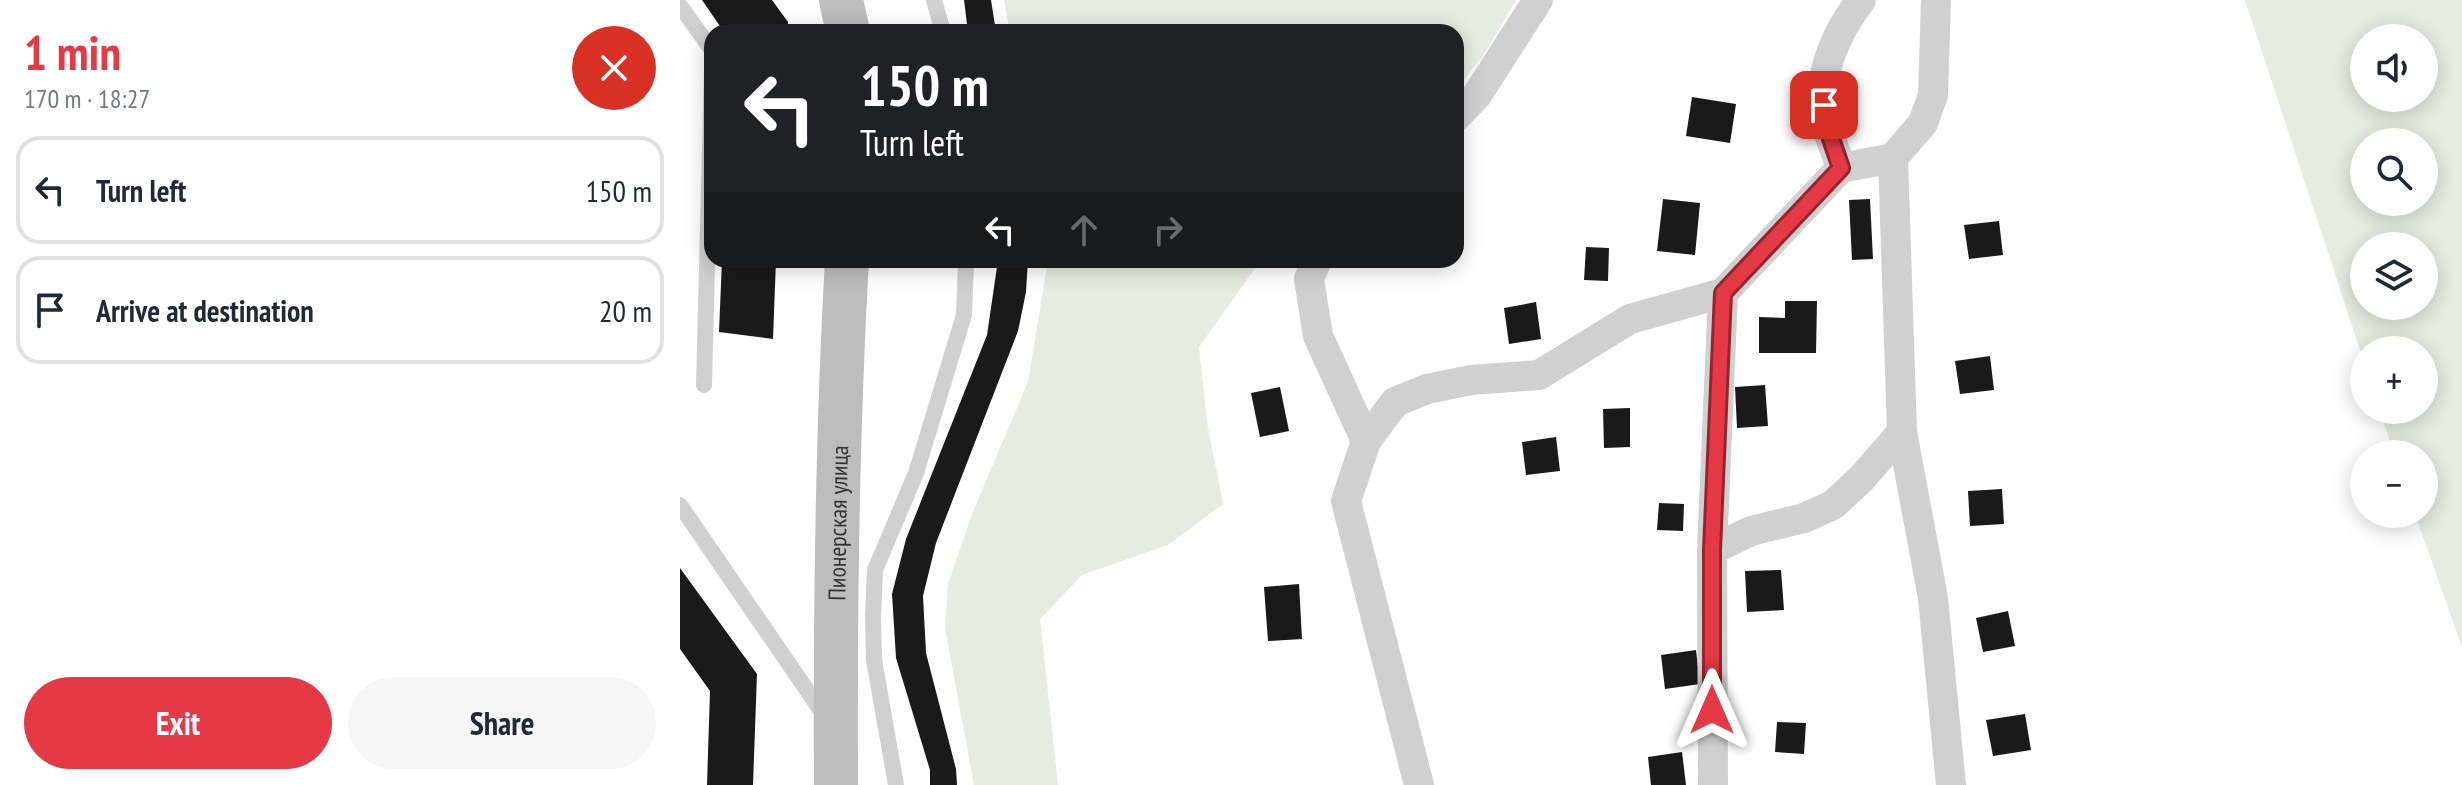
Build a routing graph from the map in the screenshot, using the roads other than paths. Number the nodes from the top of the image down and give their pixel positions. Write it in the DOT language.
graph roads {
  1 [pos="841,0"];
  2 [pos="934,0"];
  3 [pos="1538,0"];
  4 [pos="1861,0"];
  5 [pos="1936,0"];
  6 [pos="680,6"];
  7 [pos="846,24"];
  8 [pos="941,24"];
  9 [pos="704,39"];
  10 [pos="1464,109"];
  11 [pos="1893,158"];
  12 [pos="1841,168"];
  13 [pos="707,268"];
  14 [pos="847,268"];
  15 [pos="966,268"];
  16 [pos="1314,268"];
  17 [pos="1723,293"];
  18 [pos="704,385"];
  19 [pos="1902,432"];
  20 [pos="1366,441"];
  21 [pos="680,505"];
  22 [pos="1712,550"];
  23 [pos="836,732"];
  24 [pos="836,785"];
  25 [pos="896,785"];
  26 [pos="1419,785"];
  27 [pos="1713,785"];
  28 [pos="1951,785"];
  1 -- 7 [label="main road"];
  2 -- 8 [label="lane"];
  3 -- 10 [label="street"];
  4 -- 12 [label="street"];
  5 -- 11 [label="street"];
  6 -- 9 [label="lane"];
  11 -- 12 [label="street"];
  11 -- 19 [label="street"];
  12 -- 17 [label="street"];
  13 -- 18 [label="lane"];
  14 -- 23 [label="main road, Пионерская улица"];
  15 -- 25 [label="lane"];
  16 -- 20 [label="street"];
  17 -- 20 [label="street"];
  17 -- 22 [label="street"];
  19 -- 22 [label="street"];
  19 -- 28 [label="street"];
  20 -- 26 [label="street"];
  21 -- 23 [label="lane"];
  22 -- 27 [label="street"];
  23 -- 24 [label="main road, Пионерская улица"];
}
